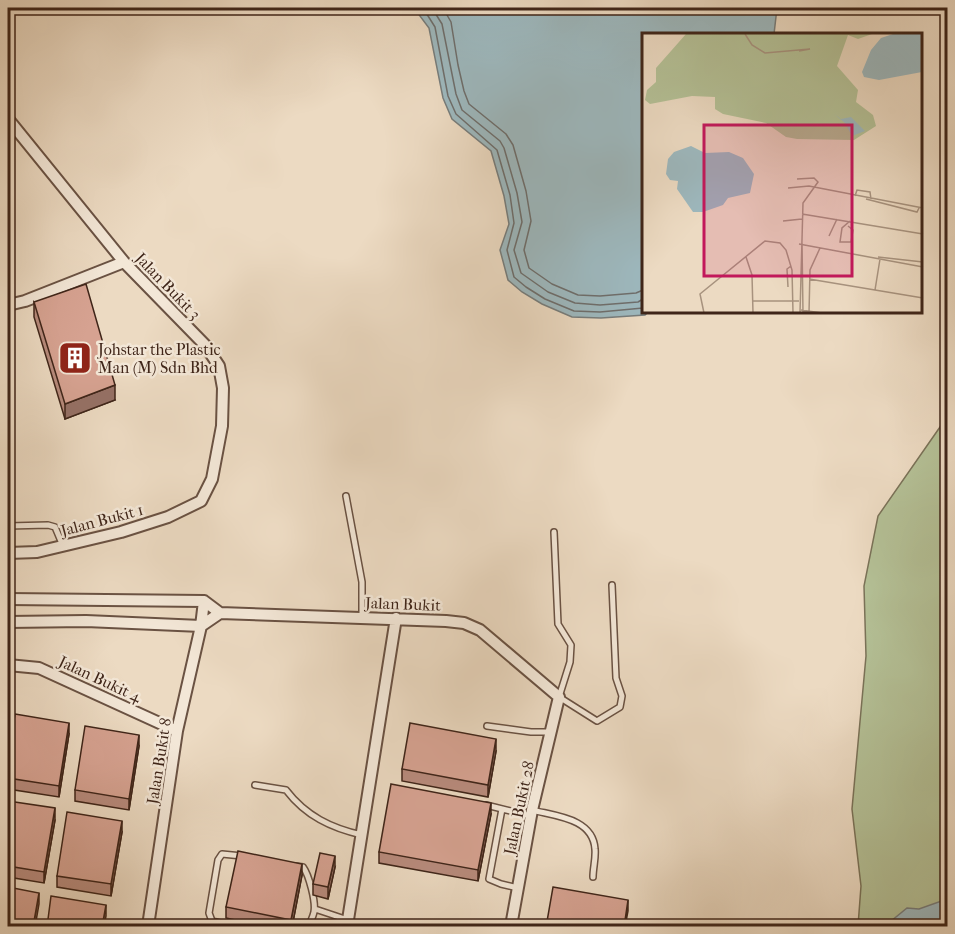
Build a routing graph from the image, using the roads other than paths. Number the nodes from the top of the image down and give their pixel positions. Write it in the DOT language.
graph roads {
  1 [pos="8,119"];
  2 [pos="124,262"];
  3 [pos="8,304"];
  4 [pos="346,496"];
  5 [pos="201,501"];
  6 [pos="8,526"];
  7 [pos="554,532"];
  8 [pos="63,546"];
  9 [pos="8,553"];
  10 [pos="612,585"];
  11 [pos="8,599"];
  12 [pos="204,601"];
  13 [pos="220,613"];
  14 [pos="362,617"];
  15 [pos="396,618"];
  16 [pos="8,622"];
  17 [pos="201,626"];
  18 [pos="8,665"];
  19 [pos="559,697"];
  20 [pos="487,726"];
  21 [pos="177,731"];
  22 [pos="551,732"];
  23 [pos="255,785"];
  24 [pos="481,804"];
  25 [pos="502,809"];
  26 [pos="532,813"];
  27 [pos="362,835"];
  28 [pos="249,857"];
  29 [pos="292,865"];
  30 [pos="592,877"];
  31 [pos="518,888"];
  32 [pos="315,909"];
  33 [pos="348,923"];
  34 [pos="148,927"];
  35 [pos="232,927"];
  36 [pos="309,927"];
  37 [pos="511,927"];
  1 -- 2 [label="street, Jalan Bukit 3"];
  2 -- 3 [label="street"];
  2 -- 5 [label="street, Jalan Bukit 3"];
  4 -- 14 [label="lane"];
  5 -- 8 [label="street, Jalan Bukit 1"];
  6 -- 8 [label="lane"];
  7 -- 19 [label="lane"];
  8 -- 9 [label="street, Jalan Bukit 1"];
  10 -- 19 [label="lane"];
  11 -- 12 [label="street"];
  12 -- 13 [label="street"];
  12 -- 17 [label="street, Jalan Bukit 8"];
  13 -- 14 [label="street, Jalan Bukit"];
  13 -- 17 [label="street"];
  14 -- 15 [label="street, Jalan Bukit"];
  15 -- 19 [label="street, Jalan Bukit"];
  15 -- 27 [label="street"];
  16 -- 17 [label="street"];
  17 -- 21 [label="street, Jalan Bukit 8"];
  18 -- 21 [label="street, Jalan Bukit 4"];
  19 -- 22 [label="street, Jalan Bukit 28"];
  20 -- 22 [label="lane"];
  21 -- 34 [label="street, Jalan Bukit 8"];
  22 -- 26 [label="street, Jalan Bukit 28"];
  23 -- 27 [label="lane"];
  24 -- 25 [label="lane"];
  25 -- 26 [label="lane"];
  25 -- 31 [label="lane"];
  26 -- 30 [label="lane"];
  26 -- 31 [label="street, Jalan Bukit 28"];
  27 -- 33 [label="street"];
  28 -- 35 [label="lane"];
  29 -- 32 [label="lane"];
  31 -- 37 [label="street, Jalan Bukit 28"];
  32 -- 33 [label="lane"];
  32 -- 36 [label="lane"];
}
